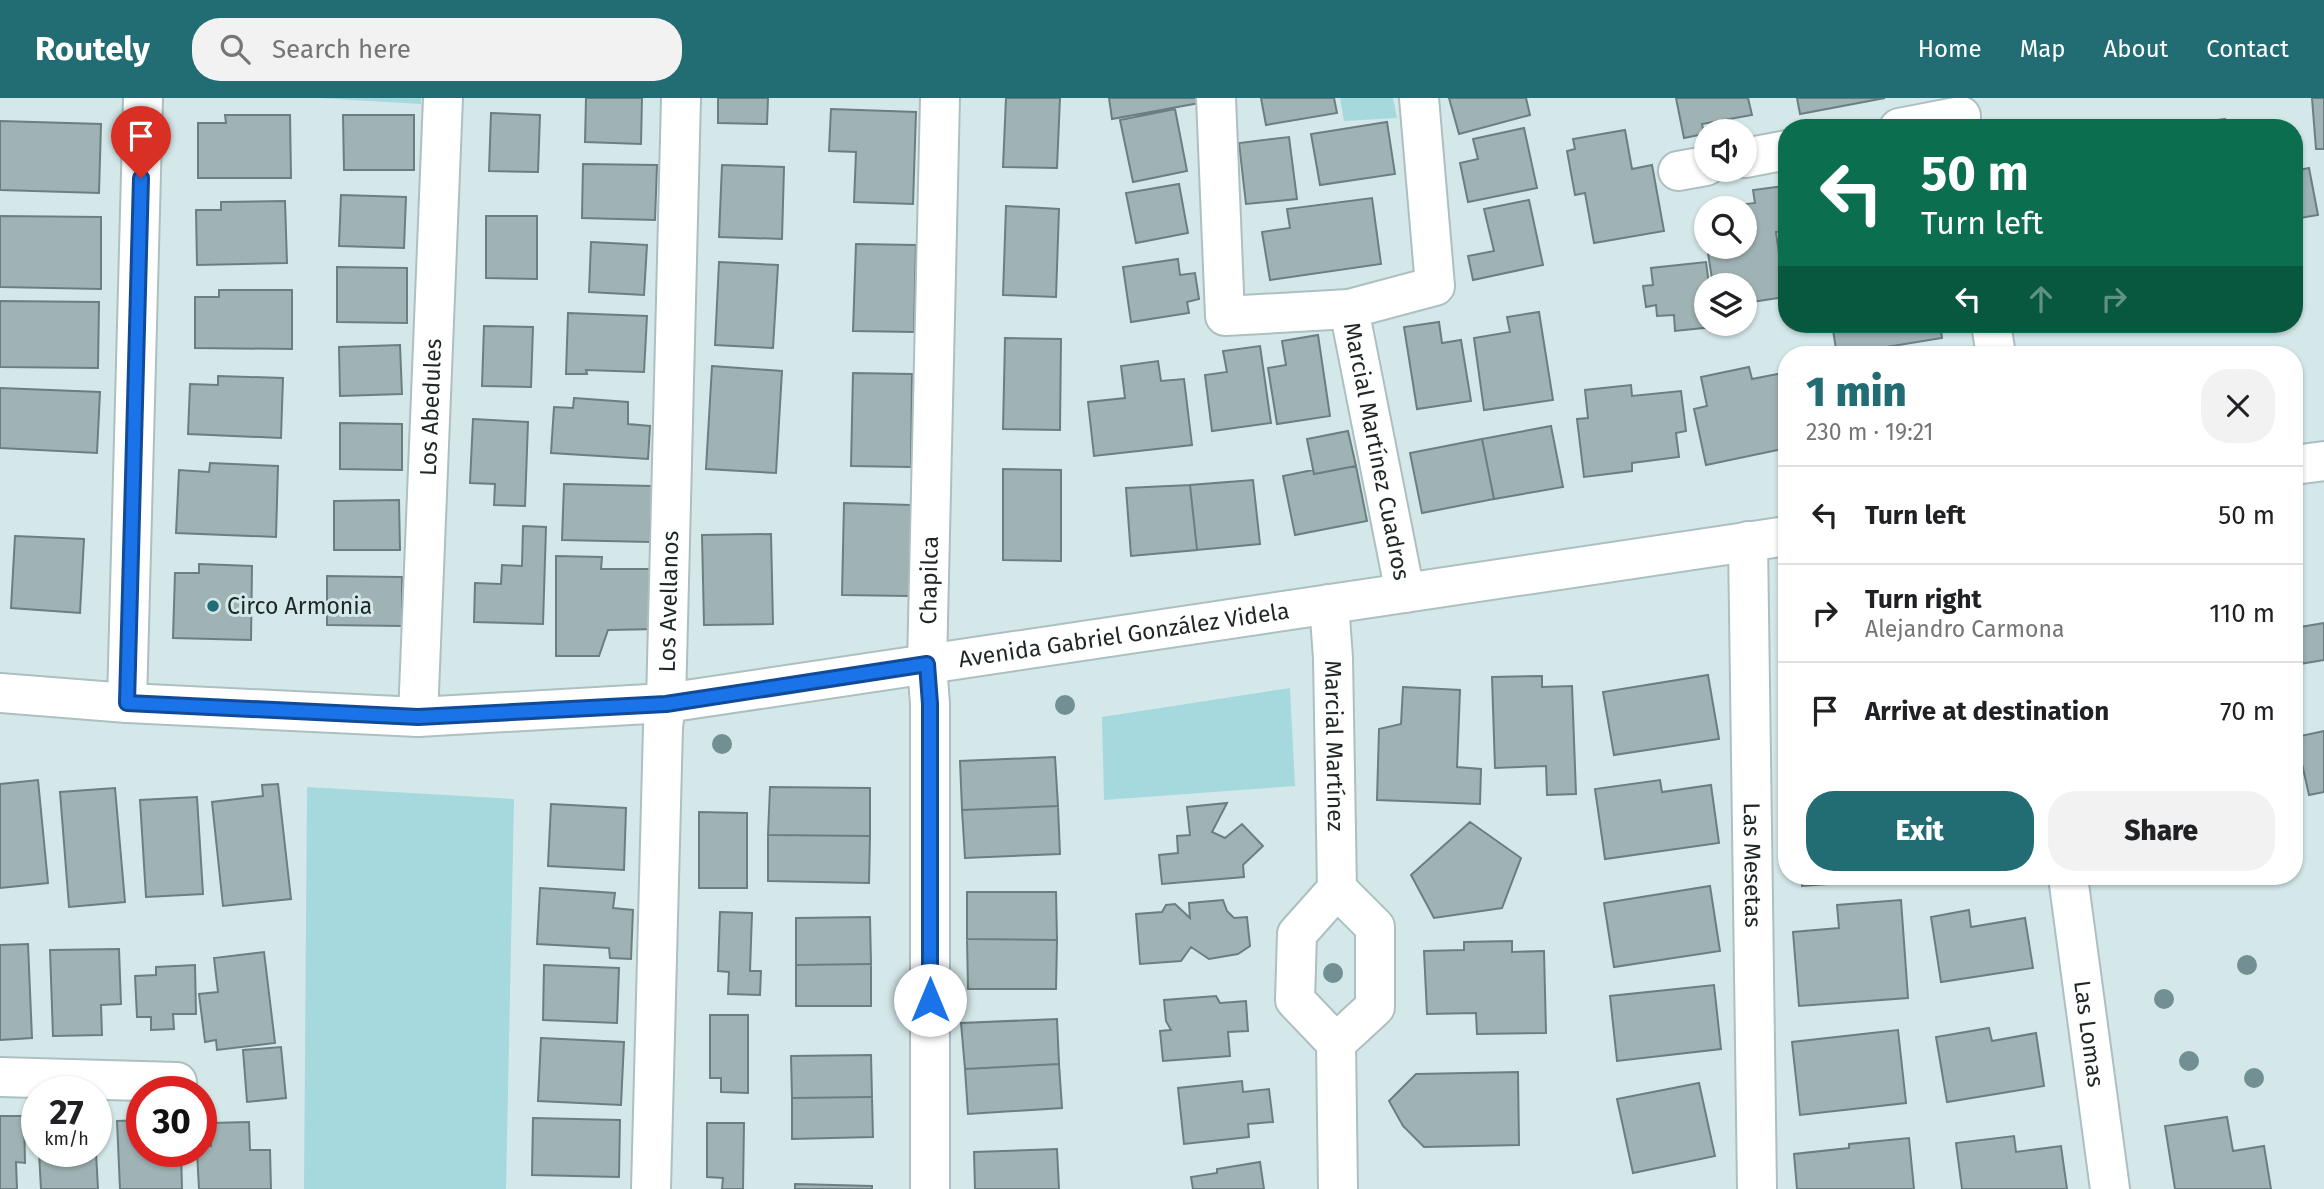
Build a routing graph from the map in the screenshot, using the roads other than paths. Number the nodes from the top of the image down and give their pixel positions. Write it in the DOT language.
graph roads {
  1 [pos="143,98"];
  2 [pos="443,98"];
  3 [pos="681,98"];
  4 [pos="940,98"];
  5 [pos="1216,98"];
  6 [pos="1419,98"];
  7 [pos="1961,114"];
  8 [pos="1939,119"];
  9 [pos="1778,152"];
  10 [pos="1757,156"];
  11 [pos="1349,309"];
  12 [pos="2324,461"];
  13 [pos="2303,464"];
  14 [pos="1778,537"];
  15 [pos="1748,541"];
  16 [pos="1405,593"];
  17 [pos="1329,604"];
  18 [pos="927,664"];
  19 [pos="0,693"];
  20 [pos="127,703"];
  21 [pos="666,704"];
  22 [pos="418,717"];
  23 [pos="2069,885"];
  24 [pos="1337,889"];
  25 [pos="1336,1043"];
  26 [pos="0,1077"];
  27 [pos="126,1081"];
  28 [pos="651,1189"];
  29 [pos="930,1189"];
  30 [pos="1338,1189"];
  31 [pos="1757,1189"];
  32 [pos="2110,1189"];
  1 -- 20 [label="street"];
  2 -- 22 [label="street, Los Abedules"];
  3 -- 21 [label="street, Los Avellanos"];
  4 -- 18 [label="street, Chapilca"];
  5 -- 11 [label="street, Marcial Martínez Cuadros"];
  6 -- 11 [label="street, Marcial Martínez Cuadros"];
  7 -- 8 [label="street"];
  9 -- 10 [label="street"];
  11 -- 16 [label="street, Marcial Martínez Cuadros"];
  12 -- 13 [label="street"];
  14 -- 15 [label="street, Avenida Gabriel González Videla"];
  15 -- 16 [label="street, Avenida Gabriel González Videla"];
  15 -- 31 [label="street, Las Mesetas"];
  16 -- 17 [label="street, Avenida Gabriel González Videla"];
  17 -- 18 [label="street, Avenida Gabriel González Videla"];
  17 -- 24 [label="street, Marcial Martínez"];
  18 -- 21 [label="street, Avenida Gabriel González Videla"];
  18 -- 29 [label="street, Chapilca"];
  19 -- 20 [label="street, Avenida Gabriel González Videla"];
  20 -- 22 [label="street, Avenida Gabriel González Videla"];
  21 -- 22 [label="street, Avenida Gabriel González Videla"];
  21 -- 28 [label="street, Los Avellanos"];
  23 -- 32 [label="street, Las Lomas"];
  24 -- 25 [label="street"];
  24 -- 25 [label="street"];
  25 -- 30 [label="street"];
  26 -- 27 [label="street"];
}
